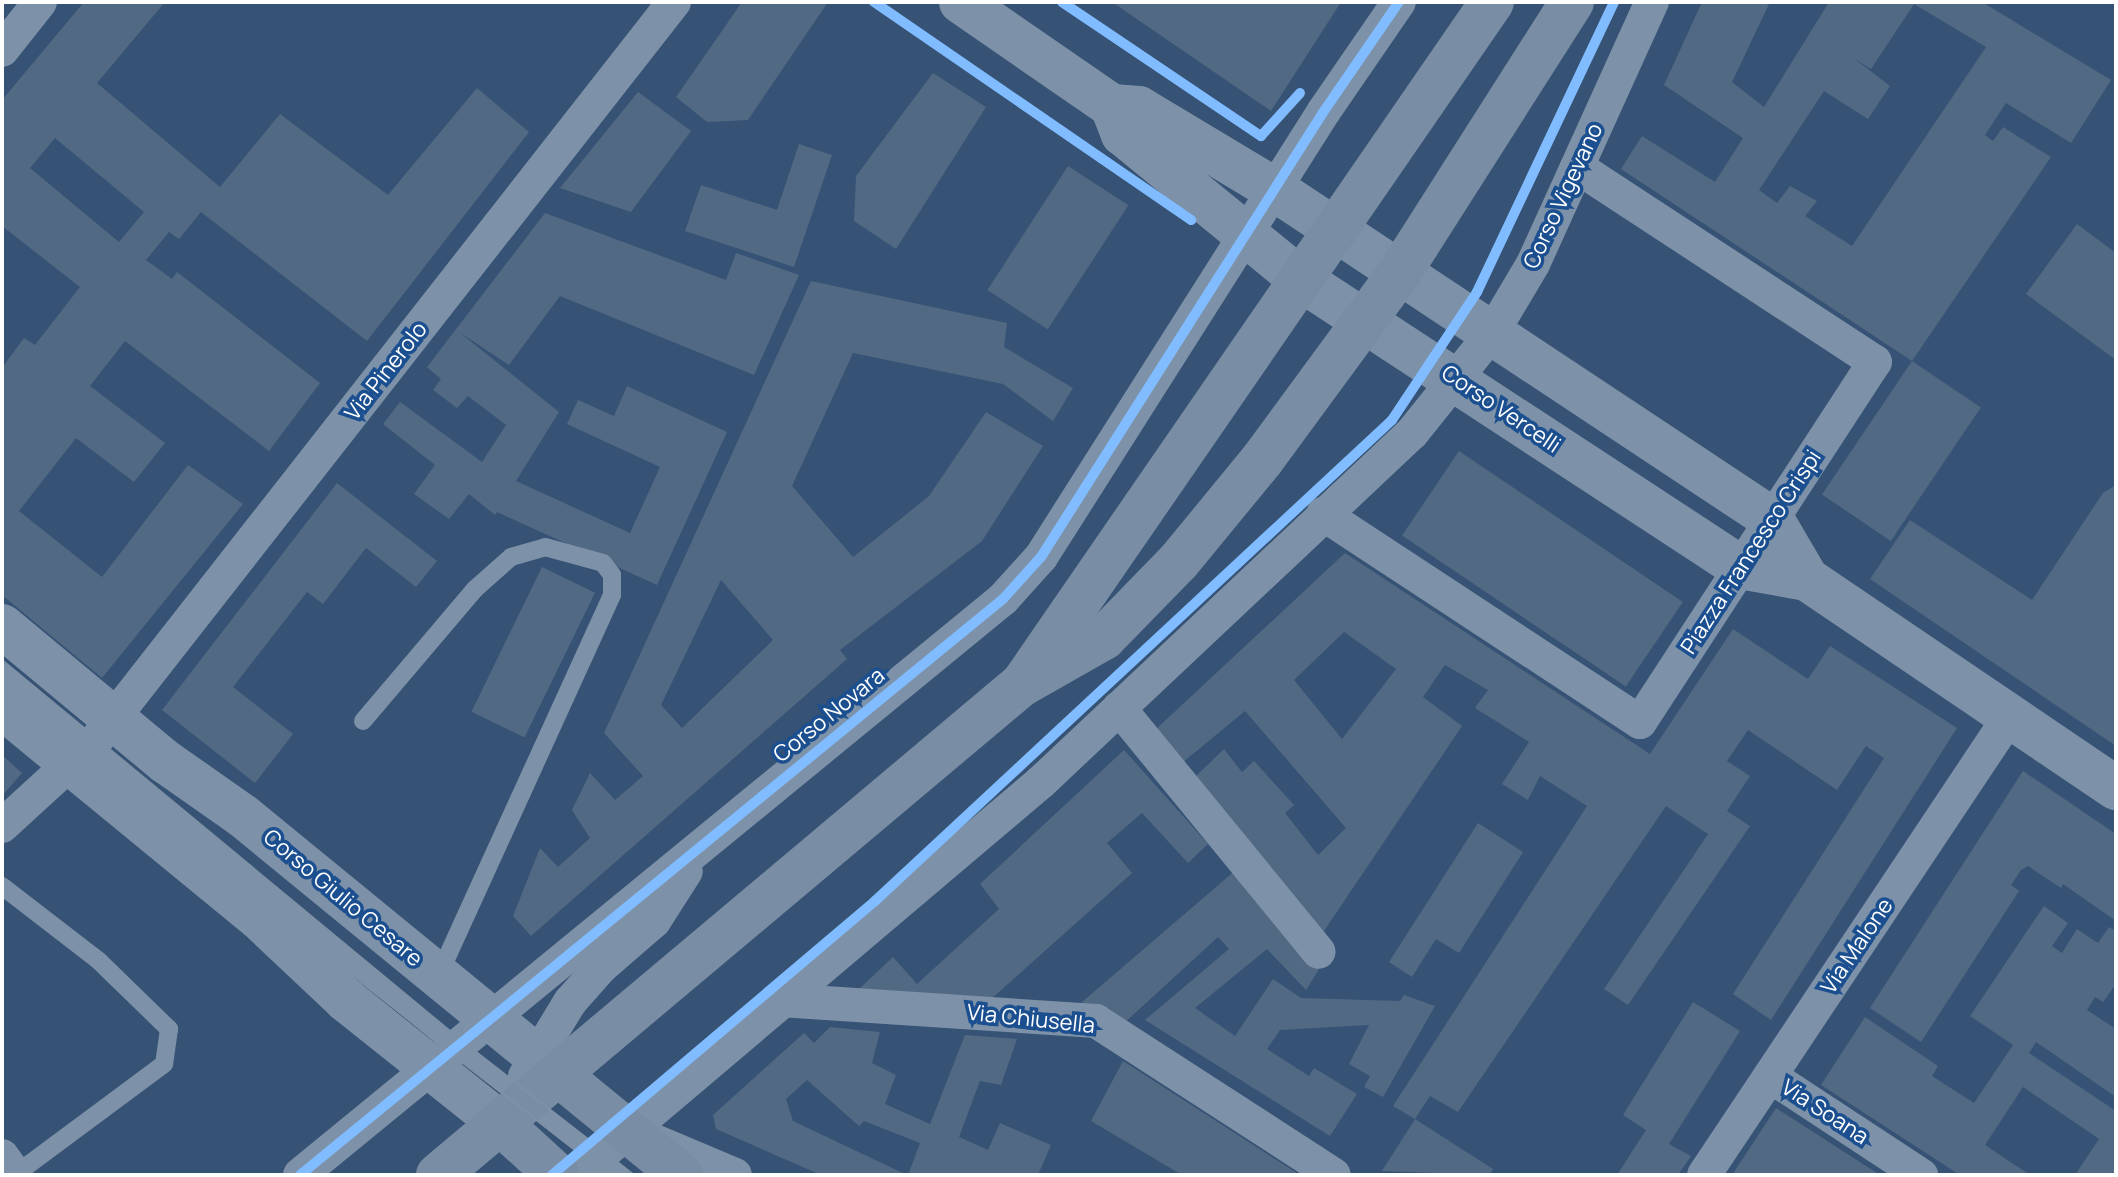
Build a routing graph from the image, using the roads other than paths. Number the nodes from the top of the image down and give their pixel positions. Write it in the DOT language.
graph roads {
  1 [pos="40,2"];
  2 [pos="674,2"];
  3 [pos="961,2"];
  4 [pos="1399,2"];
  5 [pos="1492,2"];
  6 [pos="1572,2"];
  7 [pos="1652,2"];
  8 [pos="2,50"];
  9 [pos="1112,106"];
  10 [pos="1577,167"];
  11 [pos="1274,189"];
  12 [pos="1334,228"];
  13 [pos="1244,235"];
  14 [pos="1400,272"];
  15 [pos="1300,279"];
  16 [pos="1365,321"];
  17 [pos="1492,333"];
  18 [pos="1458,380"];
  19 [pos="1323,514"];
  20 [pos="1772,519"];
  21 [pos="1740,567"];
  22 [pos="1807,579"];
  23 [pos="2,626"];
  24 [pos="2,672"];
  25 [pos="1021,685"];
  26 [pos="2,707"];
  27 [pos="1119,708"];
  28 [pos="2010,716"];
  29 [pos="363,721"];
  30 [pos="92,742"];
  31 [pos="2116,788"];
  32 [pos="2,826"];
  33 [pos="704,844"];
  34 [pos="2,886"];
  35 [pos="1319,952"];
  36 [pos="438,976"];
  37 [pos="780,1000"];
  38 [pos="488,1019"];
  39 [pos="442,1058"];
  40 [pos="1770,1076"];
  41 [pos="527,1090"];
  42 [pos="2,1156"];
  43 [pos="605,1159"];
  44 [pos="16,1175"];
  45 [pos="300,1175"];
  46 [pos="438,1175"];
  47 [pos="557,1175"];
  48 [pos="681,1175"];
  49 [pos="735,1175"];
  50 [pos="1334,1175"];
  51 [pos="1704,1175"];
  52 [pos="1921,1175"];
  1 -- 8 [label="street"];
  2 -- 30 [label="street, Via Pinerolo"];
  3 -- 9 [label="street, Corso Vercelli"];
  4 -- 11 [label="street"];
  5 -- 12 [label="main road"];
  6 -- 14 [label="main road"];
  7 -- 10 [label="street, Corso Vigevano"];
  9 -- 11 [label="street, Corso Vercelli"];
  9 -- 13 [label="street, Corso Vercelli"];
  10 -- 17 [label="street, Corso Vigevano"];
  10 -- 20 [label="street, Piazza Francesco Crispi"];
  11 -- 12 [label="street, Corso Vercelli"];
  11 -- 13 [label="street, Corso Novara"];
  12 -- 14 [label="street, Corso Vercelli"];
  12 -- 15 [label="main road"];
  13 -- 15 [label="street, Corso Vercelli"];
  13 -- 33 [label="street, Corso Novara"];
  14 -- 16 [label="main road"];
  14 -- 17 [label="street, Corso Vercelli"];
  15 -- 16 [label="street, Corso Vercelli"];
  15 -- 25 [label="main road"];
  16 -- 18 [label="street, Corso Vercelli"];
  16 -- 25 [label="main road"];
  17 -- 18 [label="street, Corso Vigevano"];
  17 -- 20 [label="street, Corso Vercelli"];
  18 -- 19 [label="street"];
  18 -- 21 [label="street, Corso Vercelli"];
  19 -- 21 [label="street, Piazza Francesco Crispi"];
  19 -- 27 [label="street"];
  20 -- 21 [label="street, Piazza Francesco Crispi"];
  20 -- 22 [label="street, Corso Vercelli"];
  21 -- 22 [label="street, Corso Vercelli"];
  22 -- 28 [label="street, Corso Vercelli"];
  23 -- 30 [label="street, Corso Giulio Cesare"];
  24 -- 30 [label="lane, Corso Giulio Cesare"];
  25 -- 41 [label="main road"];
  26 -- 30 [label="street, Corso Giulio Cesare"];
  27 -- 35 [label="street"];
  27 -- 37 [label="street"];
  28 -- 31 [label="street, Corso Vercelli"];
  28 -- 40 [label="street, Via Malone"];
  29 -- 36 [label="lane"];
  30 -- 32 [label="street, Via Pinerolo"];
  30 -- 36 [label="street, Corso Giulio Cesare"];
  30 -- 39 [label="street, Corso Giulio Cesare"];
  33 -- 38 [label="street, Corso Novara"];
  33 -- 41 [label="street"];
  34 -- 44 [label="lane"];
  36 -- 38 [label="street, Corso Giulio Cesare"];
  37 -- 43 [label="street"];
  37 -- 50 [label="street, Via Chiusella"];
  38 -- 39 [label="street, Corso Novara"];
  38 -- 41 [label="street, Corso Giulio Cesare"];
  39 -- 41 [label="street, Corso Giulio Cesare"];
  39 -- 45 [label="street, Corso Novara"];
  40 -- 51 [label="street, Via Malone"];
  40 -- 52 [label="street, Via Soana"];
  41 -- 43 [label="main road, Corso Giulio Cesare"];
  41 -- 46 [label="main road"];
  41 -- 47 [label="main road, Corso Giulio Cesare"];
  42 -- 44 [label="street"];
  43 -- 48 [label="main road, Corso Giulio Cesare"];
  43 -- 49 [label="street"];
}
